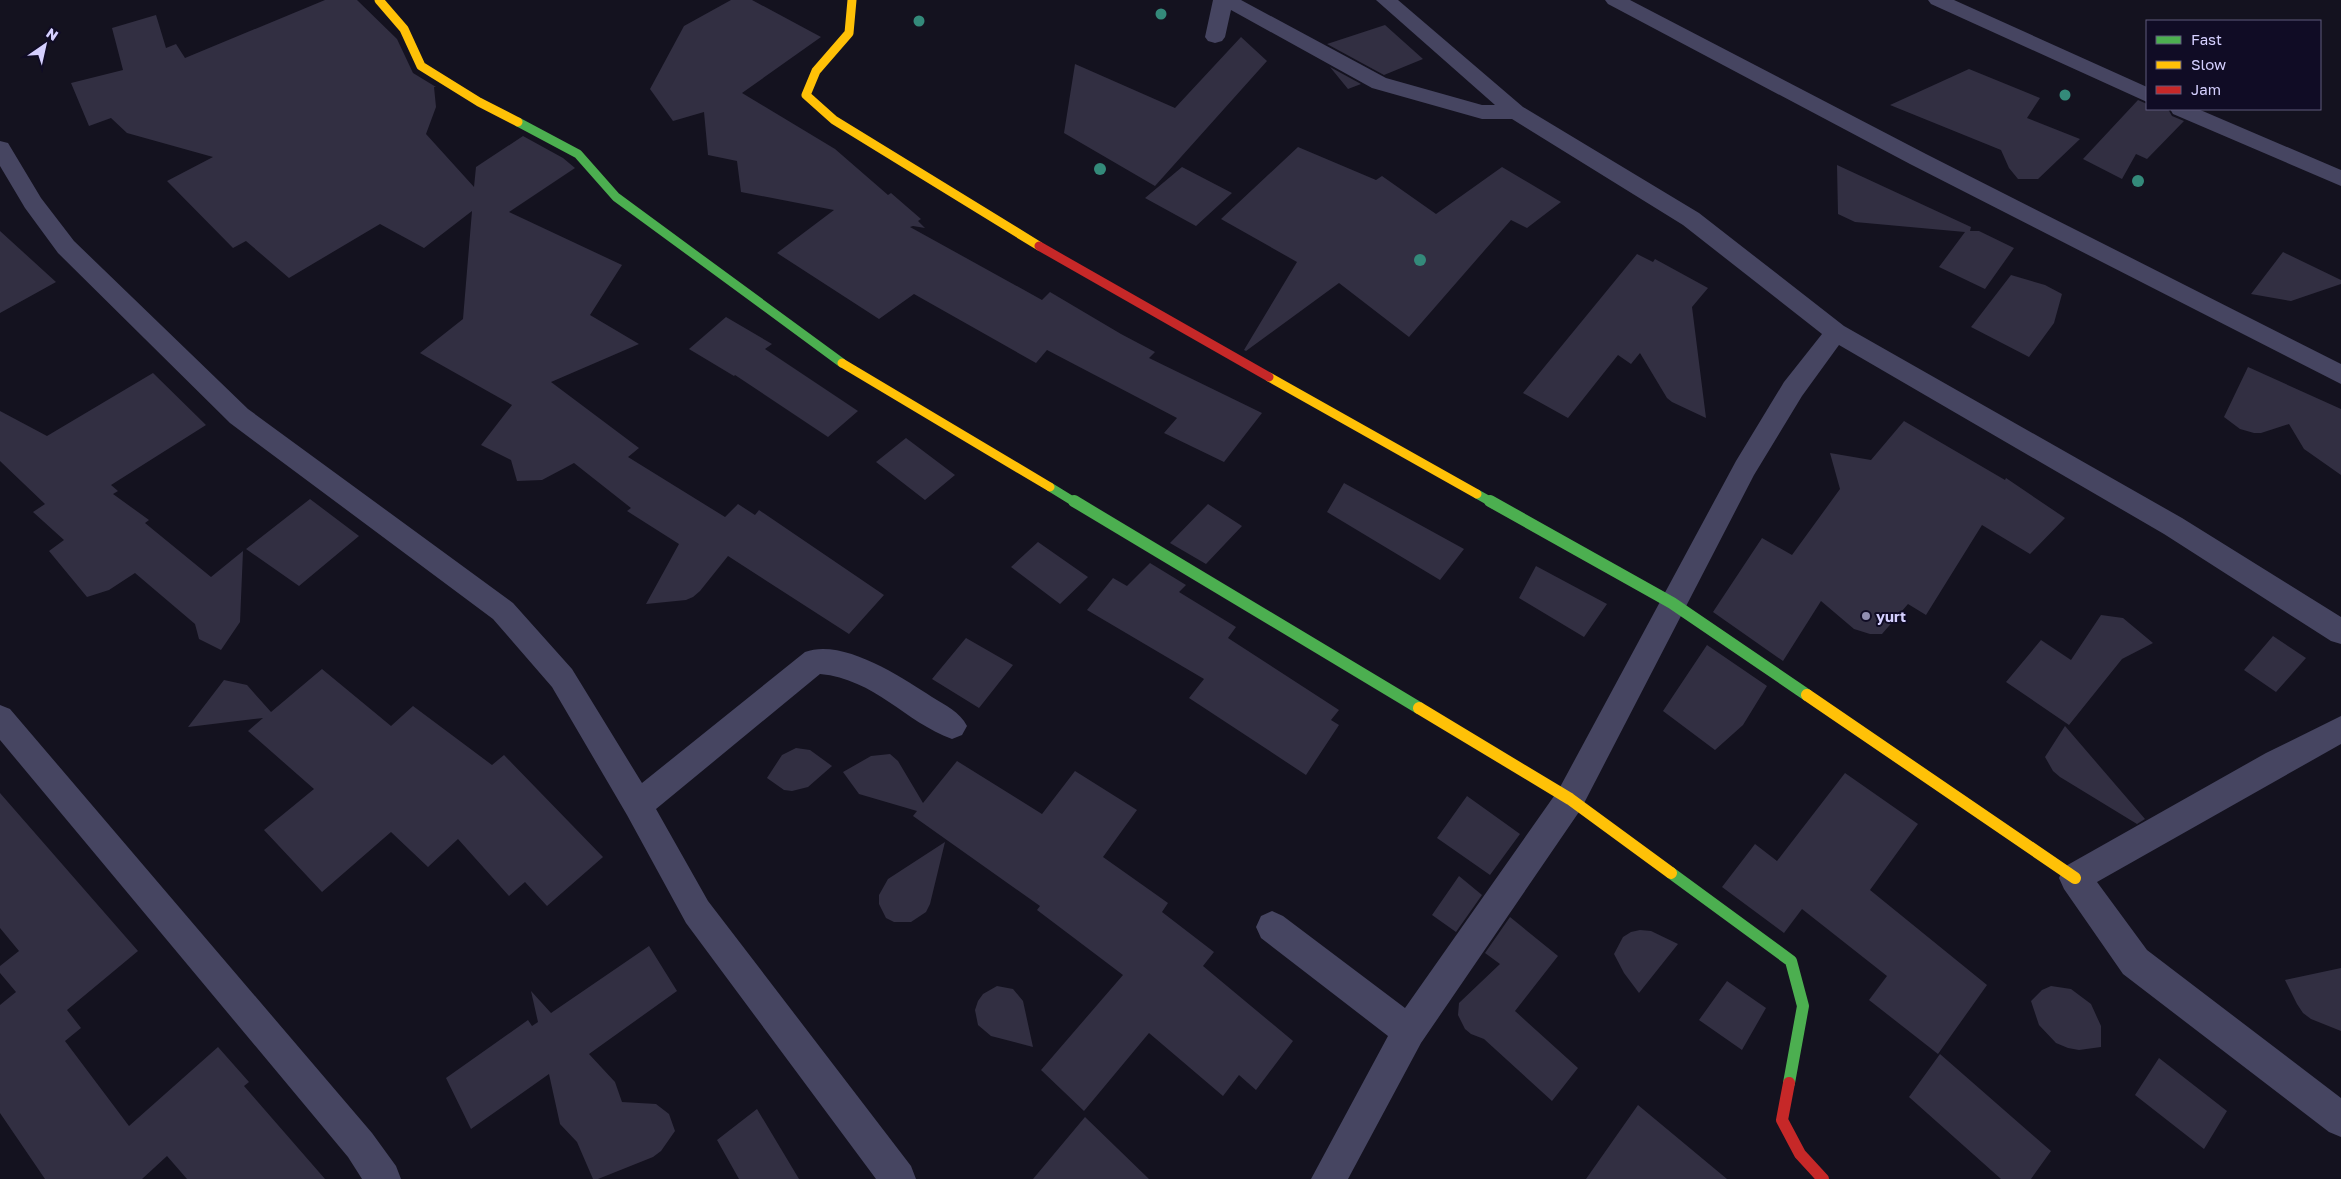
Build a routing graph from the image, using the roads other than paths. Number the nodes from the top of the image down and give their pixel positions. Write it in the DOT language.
graph roads {
  1 [pos="379,0"];
  2 [pos="852,0"];
  3 [pos="1225,0"];
  4 [pos="1386,0"];
  5 [pos="1615,0"];
  6 [pos="1938,0"];
  7 [pos="1215,37"];
  8 [pos="2146,95"];
  9 [pos="2182,110"];
  10 [pos="1516,112"];
  11 [pos="0,148"];
  12 [pos="2341,179"];
  13 [pos="1836,332"];
  14 [pos="2341,374"];
  15 [pos="1672,603"];
  16 [pos="2341,632"];
  17 [pos="0,718"];
  18 [pos="952,726"];
  19 [pos="2341,729"];
  20 [pos="1570,799"];
  21 [pos="638,805"];
  22 [pos="2075,878"];
  23 [pos="1272,927"];
  24 [pos="1409,1031"];
  25 [pos="2341,1120"];
  26 [pos="383,1179"];
  27 [pos="898,1179"];
  28 [pos="1329,1179"];
  29 [pos="1823,1179"];
  1 -- 20 [label="street"];
  2 -- 15 [label="street"];
  3 -- 7 [label="street"];
  3 -- 10 [label="street"];
  4 -- 10 [label="street"];
  5 -- 14 [label="street"];
  6 -- 8 [label="street"];
  9 -- 12 [label="street"];
  10 -- 13 [label="street"];
  11 -- 21 [label="street"];
  13 -- 15 [label="street"];
  13 -- 16 [label="street"];
  15 -- 20 [label="street"];
  15 -- 22 [label="street"];
  17 -- 26 [label="street"];
  18 -- 21 [label="street"];
  19 -- 22 [label="street"];
  20 -- 24 [label="street"];
  20 -- 29 [label="street"];
  21 -- 27 [label="street"];
  22 -- 25 [label="street"];
  23 -- 24 [label="street"];
  24 -- 28 [label="street"];
}
